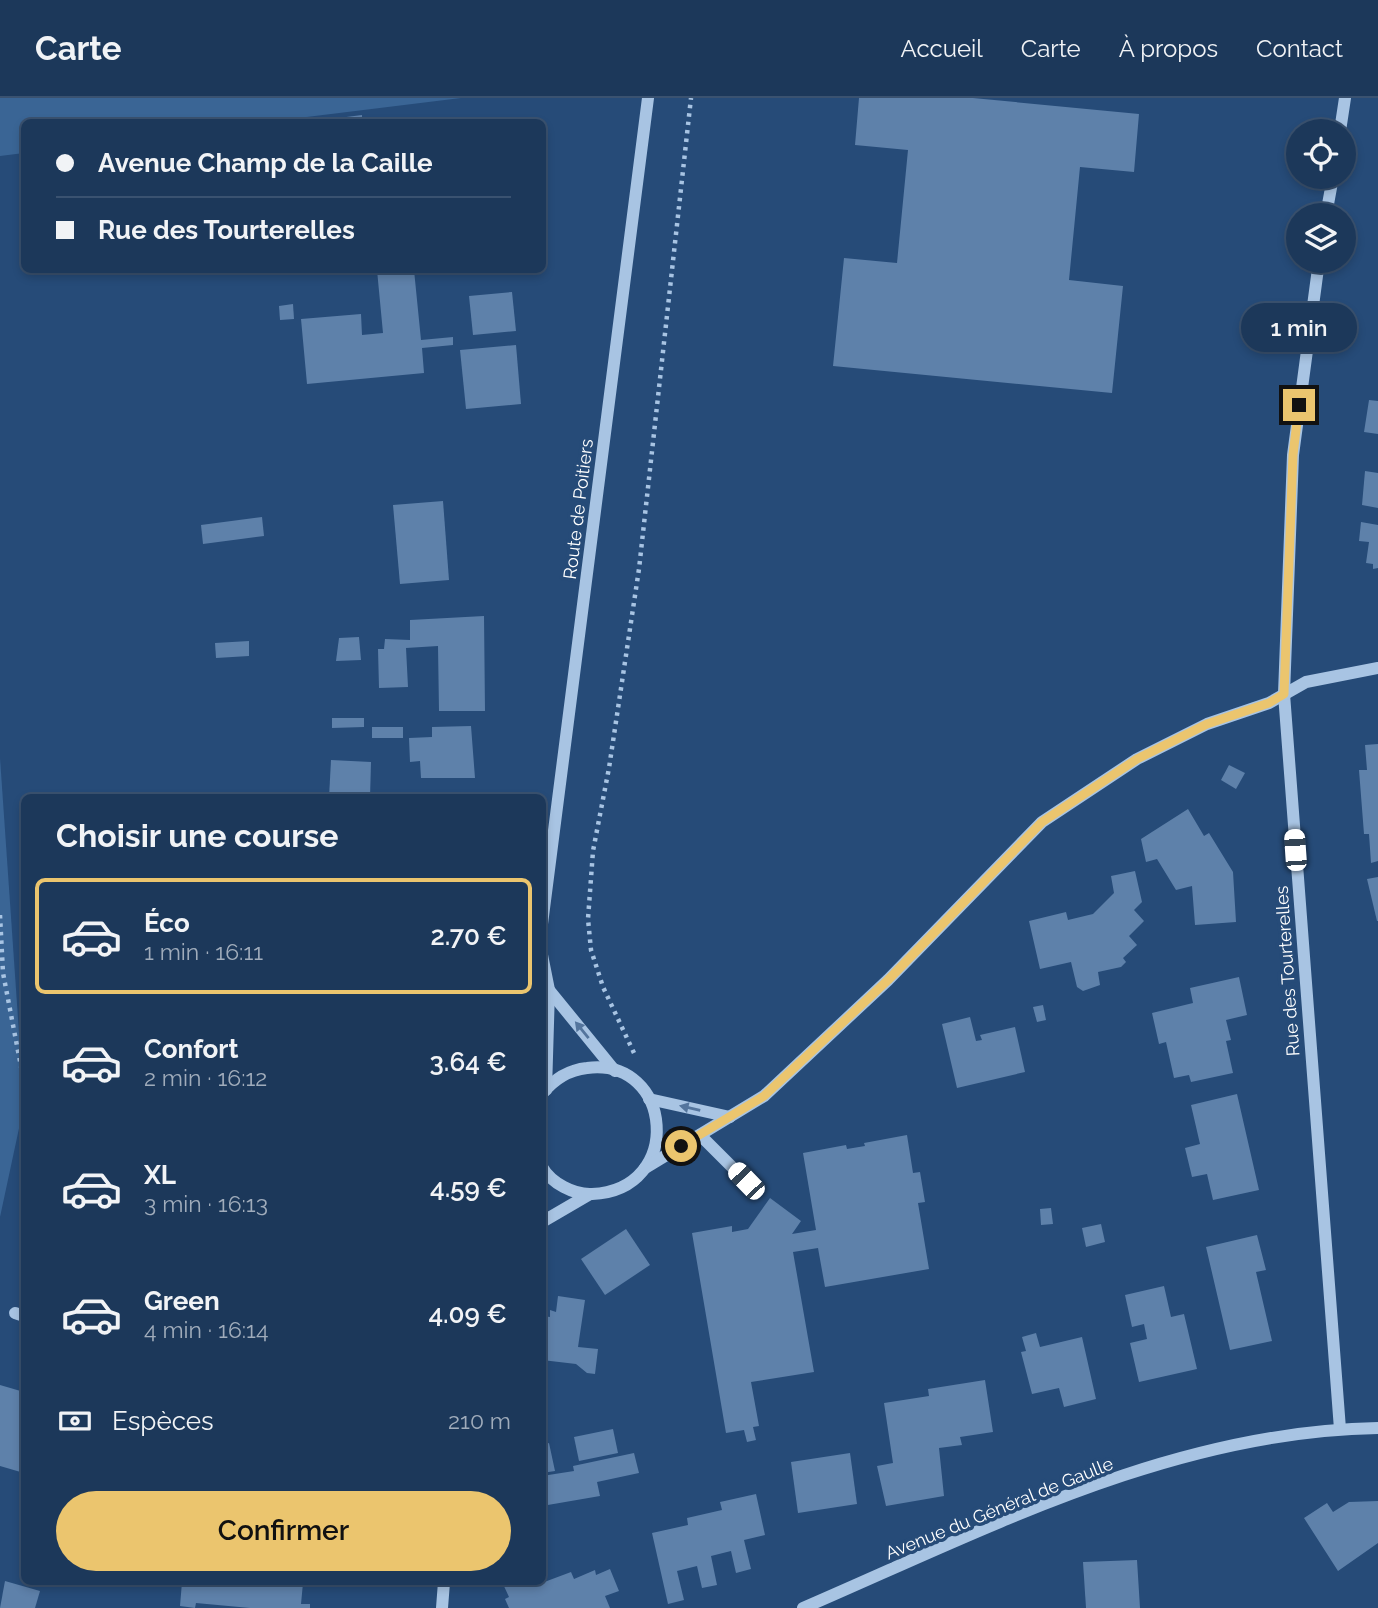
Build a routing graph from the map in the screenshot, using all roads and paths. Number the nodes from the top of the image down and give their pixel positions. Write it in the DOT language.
graph roads {
  1 [pos="648,98"];
  2 [pos="691,98"];
  3 [pos="1345,98"];
  4 [pos="1342,119"];
  5 [pos="1317,273"];
  6 [pos="1378,668"];
  7 [pos="1284,694"];
  8 [pos="546,893"];
  9 [pos="0,915"];
  10 [pos="546,975"];
  11 [pos="549,990"];
  12 [pos="546,1051"];
  13 [pos="21,1066"];
  14 [pos="615,1071"];
  15 [pos="546,1090"];
  16 [pos="646,1093"];
  17 [pos="730,1117"];
  18 [pos="700,1135"];
  19 [pos="645,1168"];
  20 [pos="546,1171"];
  21 [pos="746,1181"];
  22 [pos="590,1194"];
  23 [pos="546,1220"];
  24 [pos="1340,1429"];
  25 [pos="1378,1429"];
  26 [pos="444,1585"];
  27 [pos="442,1608"];
  28 [pos="803,1608"];
  1 -- 8 [label="street, Route de Poitiers"];
  2 -- 16 [label="path"];
  3 -- 4 [label="street"];
  5 -- 7 [label="street, Rue des Tourterelles"];
  6 -- 7 [label="street"];
  7 -- 17 [label="street"];
  7 -- 24 [label="street, Rue des Tourterelles"];
  9 -- 13 [label="path"];
  10 -- 11 [label="street"];
  11 -- 12 [label="street"];
  14 -- 11 [label="street, one-way"];
  14 -- 15 [label="street"];
  14 -- 16 [label="street"];
  17 -- 16 [label="street, one-way"];
  16 -- 19 [label="street"];
  17 -- 18 [label="street"];
  18 -- 19 [label="street"];
  18 -- 21 [label="street"];
  19 -- 22 [label="street"];
  20 -- 22 [label="street"];
  22 -- 23 [label="street"];
  24 -- 25 [label="street, Avenue du Général de Gaulle"];
  24 -- 28 [label="street, Avenue du Général de Gaulle"];
  26 -- 27 [label="street"];
}
